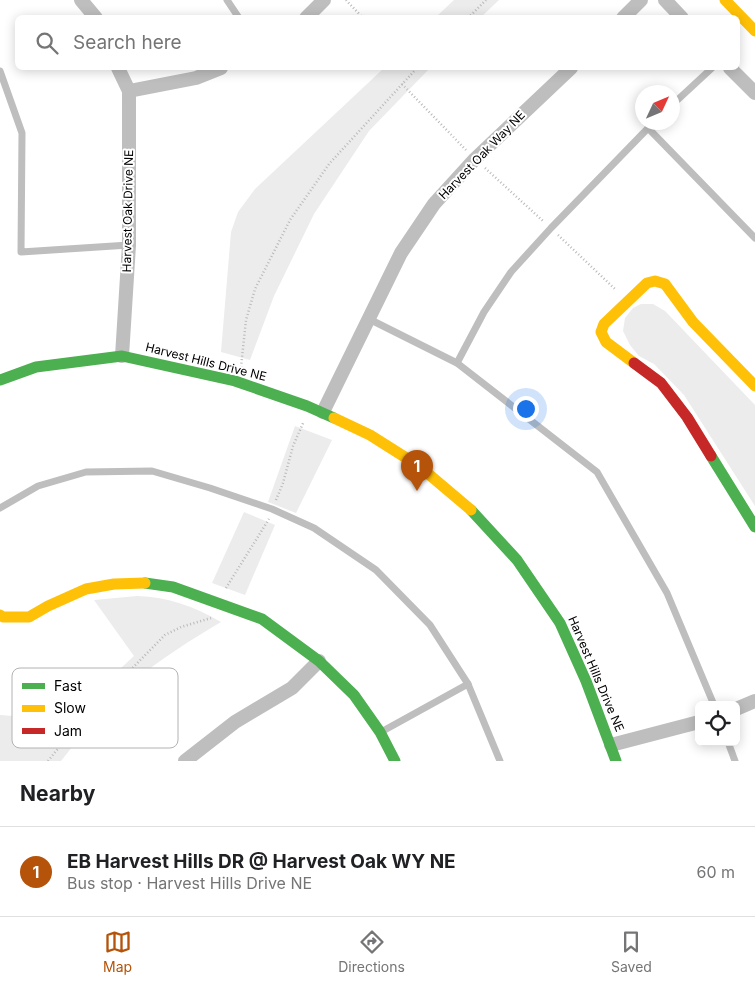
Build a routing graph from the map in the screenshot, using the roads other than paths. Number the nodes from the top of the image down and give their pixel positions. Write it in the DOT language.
graph roads {
  1 [pos="81,0"];
  2 [pos="227,0"];
  3 [pos="324,0"];
  4 [pos="641,0"];
  5 [pos="665,0"];
  6 [pos="724,0"];
  7 [pos="94,15"];
  8 [pos="237,15"];
  9 [pos="309,15"];
  10 [pos="626,15"];
  11 [pos="679,15"];
  12 [pos="739,15"];
  13 [pos="740,16"];
  14 [pos="755,31"];
  15 [pos="119,70"];
  16 [pos="216,70"];
  17 [pos="569,70"];
  18 [pos="710,70"];
  19 [pos="732,70"];
  20 [pos="0,71"];
  21 [pos="129,91"];
  22 [pos="755,93"];
  23 [pos="680,98"];
  24 [pos="646,130"];
  25 [pos="650,130"];
  26 [pos="755,238"];
  27 [pos="129,245"];
  28 [pos="369,318"];
  29 [pos="122,356"];
  30 [pos="457,363"];
  31 [pos="0,380"];
  32 [pos="755,386"];
  33 [pos="323,412"];
  34 [pos="0,508"];
  35 [pos="755,527"];
  36 [pos="0,615"];
  37 [pos="319,660"];
  38 [pos="468,684"];
  39 [pos="712,701"];
  40 [pos="755,702"];
  41 [pos="740,708"];
  42 [pos="695,723"];
  43 [pos="380,732"];
  44 [pos="611,745"];
  45 [pos="729,746"];
  46 [pos="185,761"];
  47 [pos="395,761"];
  48 [pos="500,761"];
  49 [pos="616,761"];
  50 [pos="735,761"];
  1 -- 7 [label="street"];
  2 -- 8 [label="lane"];
  3 -- 9 [label="street"];
  4 -- 10 [label="street"];
  5 -- 11 [label="street"];
  6 -- 12 [label="street"];
  13 -- 14 [label="street"];
  15 -- 21 [label="street, Harvest Oak Drive NE"];
  16 -- 21 [label="street"];
  17 -- 28 [label="street, Harvest Oak Way NE"];
  18 -- 23 [label="lane"];
  19 -- 22 [label="street"];
  20 -- 27 [label="lane"];
  21 -- 27 [label="street, Harvest Oak Drive NE"];
  24 -- 30 [label="lane"];
  25 -- 26 [label="lane"];
  27 -- 29 [label="street, Harvest Oak Drive NE"];
  28 -- 30 [label="lane"];
  28 -- 33 [label="street, Harvest Oak Way NE"];
  29 -- 31 [label="street, Harvest Hills Drive NE"];
  29 -- 33 [label="street, Harvest Hills Drive NE"];
  30 -- 39 [label="lane"];
  32 -- 35 [label="street"];
  33 -- 44 [label="street, Harvest Hills Drive NE"];
  34 -- 38 [label="lane"];
  36 -- 37 [label="street"];
  37 -- 43 [label="street"];
  37 -- 46 [label="street"];
  38 -- 43 [label="lane"];
  38 -- 48 [label="lane"];
  40 -- 41 [label="street"];
  42 -- 44 [label="street"];
  43 -- 47 [label="street"];
  44 -- 49 [label="street, Harvest Hills Drive NE"];
  45 -- 50 [label="lane"];
}
